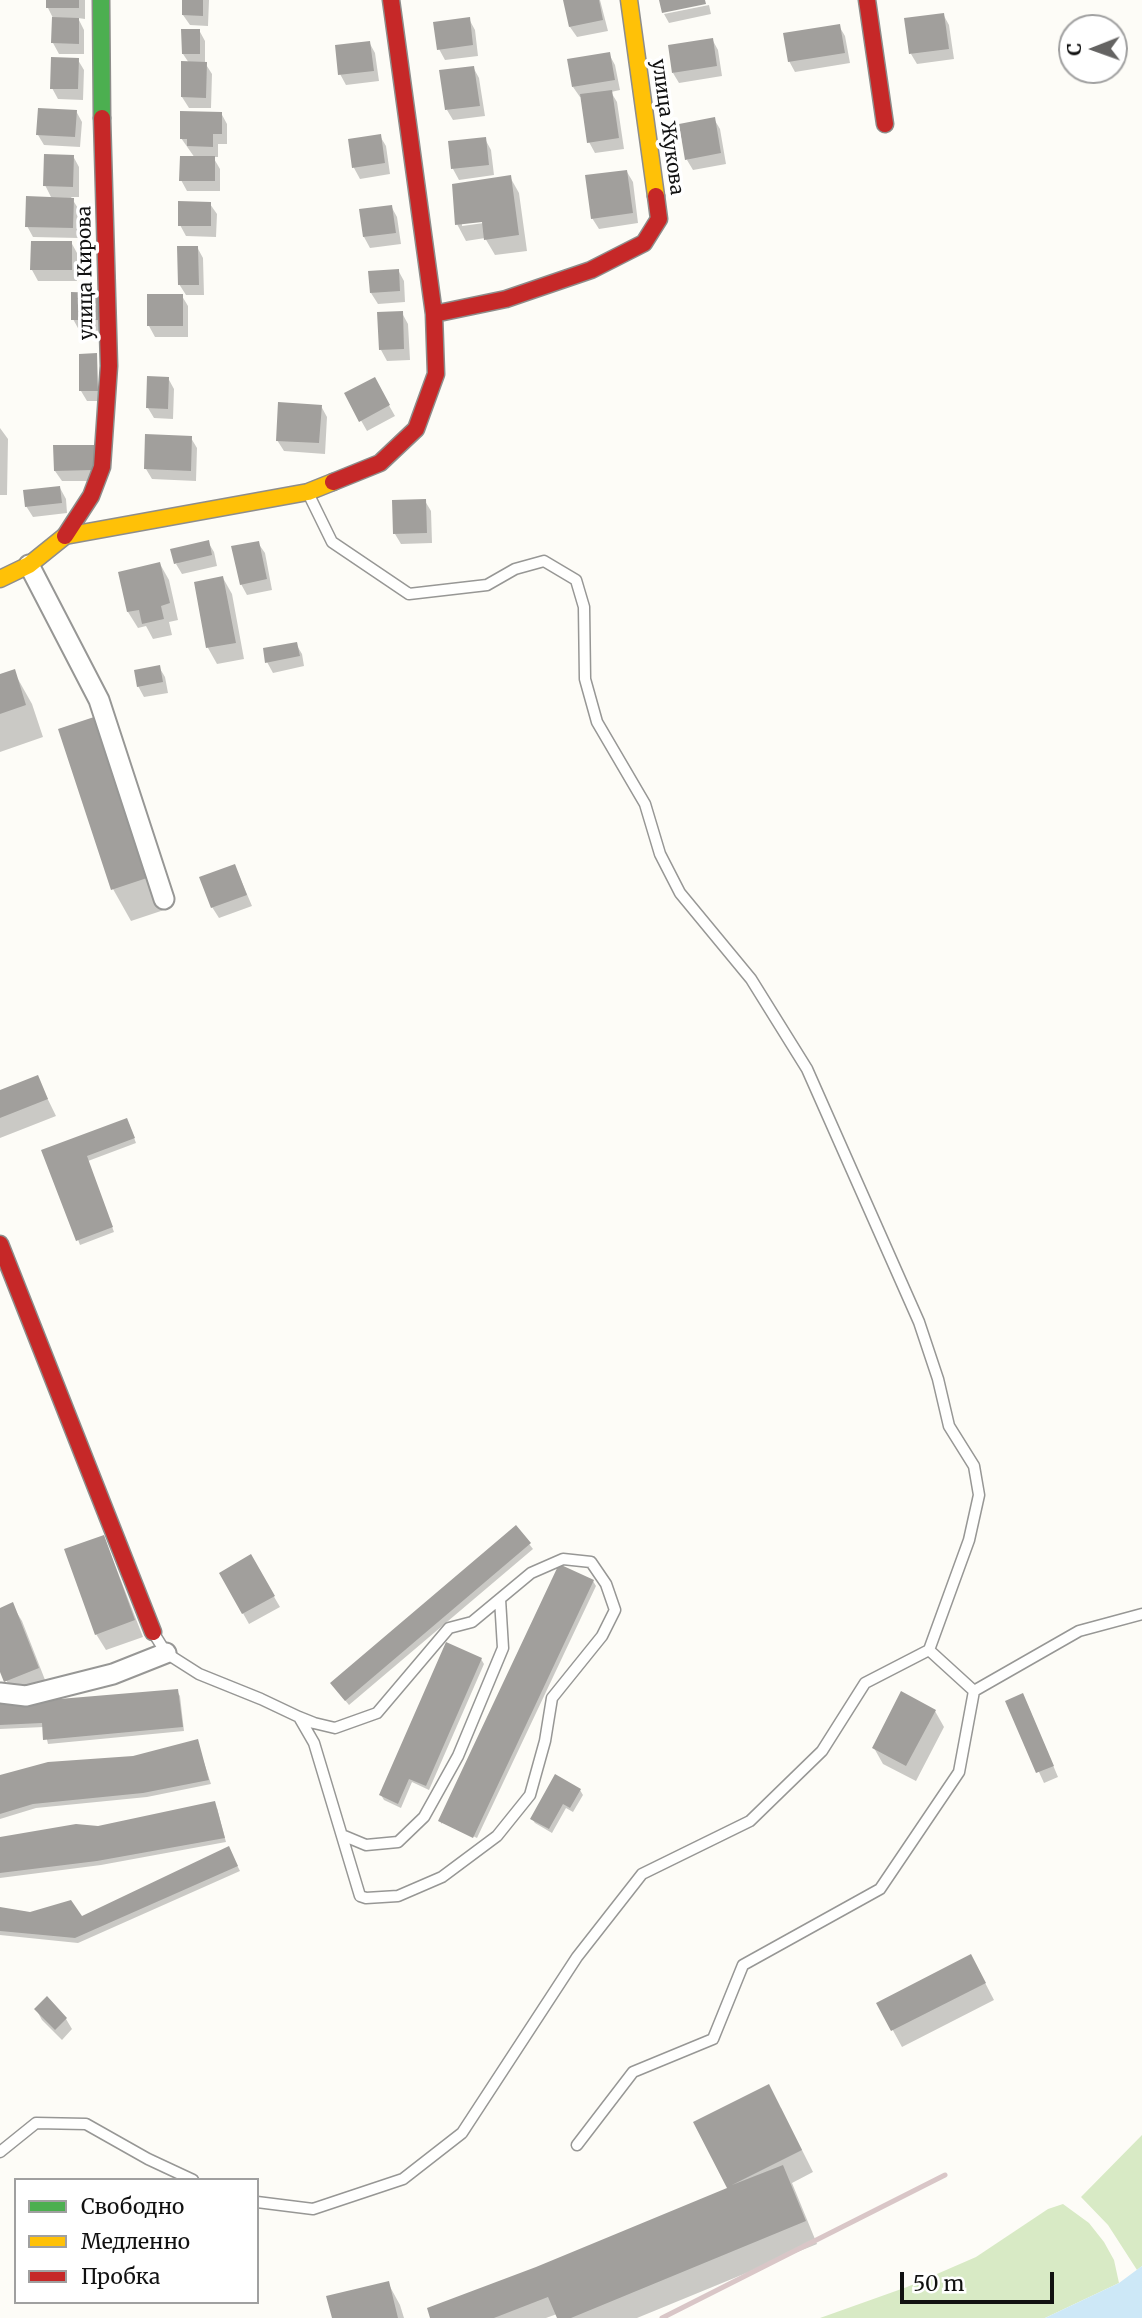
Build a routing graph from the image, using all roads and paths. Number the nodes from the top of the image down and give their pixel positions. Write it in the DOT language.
graph roads {
  1 [pos="101,0"];
  2 [pos="391,0"];
  3 [pos="629,0"];
  4 [pos="867,0"];
  5 [pos="885,124"];
  6 [pos="434,314"];
  7 [pos="308,492"];
  8 [pos="65,536"];
  9 [pos="29,565"];
  10 [pos="0,579"];
  11 [pos="164,899"];
  12 [pos="0,1244"];
  13 [pos="500,1599"];
  14 [pos="1142,1614"];
  15 [pos="153,1632"];
  16 [pos="929,1650"];
  17 [pos="166,1653"];
  18 [pos="974,1690"];
  19 [pos="0,1693"];
  20 [pos="299,1717"];
  21 [pos="342,1835"];
  22 [pos="577,2145"];
  23 [pos="0,2152"];
  24 [pos="189,2178"];
  25 [pos="259,2202"];
  1 -- 8 [label="street, улица Кирова"];
  2 -- 6 [label="street"];
  3 -- 6 [label="street, улица Жукова"];
  4 -- 5 [label="street"];
  6 -- 7 [label="street"];
  7 -- 8 [label="street"];
  7 -- 16 [label="lane"];
  8 -- 9 [label="street"];
  9 -- 10 [label="street"];
  9 -- 11 [label="street"];
  12 -- 15 [label="street"];
  13 -- 20 [label="lane"];
  13 -- 21 [label="lane"];
  13 -- 21 [label="lane"];
  14 -- 18 [label="lane"];
  15 -- 17 [label="lane"];
  16 -- 18 [label="lane"];
  16 -- 25 [label="lane"];
  17 -- 19 [label="street"];
  17 -- 20 [label="lane"];
  18 -- 22 [label="lane"];
  20 -- 21 [label="lane"];
  23 -- 24 [label="lane"];
}
